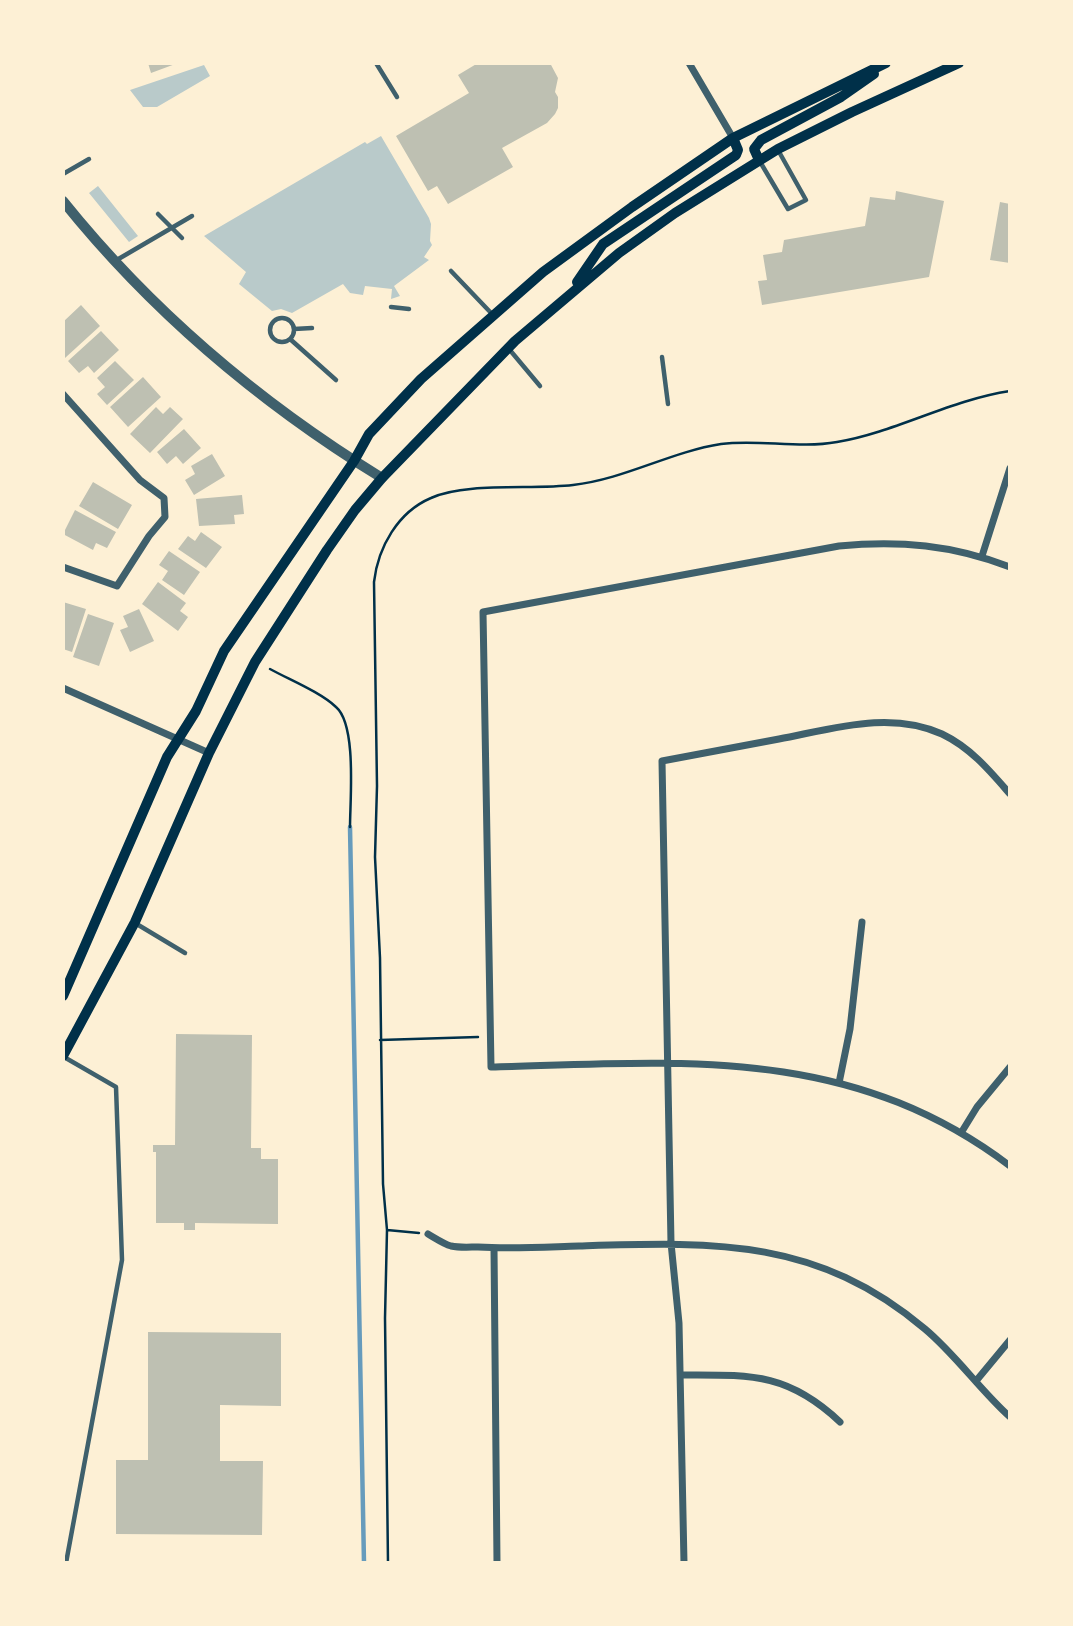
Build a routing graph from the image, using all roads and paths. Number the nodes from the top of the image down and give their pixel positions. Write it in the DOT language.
graph roads {
  1 [pos="376,63"];
  2 [pos="689,63"];
  3 [pos="888,63"];
  4 [pos="959,63"];
  5 [pos="397,97"];
  6 [pos="733,138"];
  7 [pos="778,149"];
  8 [pos="89,159"];
  9 [pos="759,160"];
  10 [pos="63,174"];
  11 [pos="63,201"];
  12 [pos="158,214"];
  13 [pos="192,216"];
  14 [pos="171,229"];
  15 [pos="182,238"];
  16 [pos="114,262"];
  17 [pos="451,271"];
  18 [pos="566,296"];
  19 [pos="391,307"];
  20 [pos="410,309"];
  21 [pos="494,316"];
  22 [pos="312,328"];
  23 [pos="294,329"];
  24 [pos="290,339"];
  25 [pos="508,349"];
  26 [pos="662,357"];
  27 [pos="336,380"];
  28 [pos="540,386"];
  29 [pos="1010,391"];
  30 [pos="63,394"];
  31 [pos="668,404"];
  32 [pos="354,461"];
  33 [pos="1010,468"];
  34 [pos="382,478"];
  35 [pos="982,556"];
  36 [pos="63,567"];
  37 [pos="1010,567"];
  38 [pos="270,670"];
  39 [pos="63,688"];
  40 [pos="179,739"];
  41 [pos="209,753"];
  42 [pos="1010,794"];
  43 [pos="351,827"];
  44 [pos="135,922"];
  45 [pos="862,922"];
  46 [pos="185,953"];
  47 [pos="63,996"];
  48 [pos="490,1037"];
  49 [pos="380,1040"];
  50 [pos="63,1056"];
  51 [pos="667,1063"];
  52 [pos="1010,1067"];
  53 [pos="839,1083"];
  54 [pos="961,1133"];
  55 [pos="1010,1166"];
  56 [pos="387,1230"];
  57 [pos="428,1234"];
  58 [pos="671,1243"];
  59 [pos="494,1248"];
  60 [pos="1010,1340"];
  61 [pos="681,1375"];
  62 [pos="976,1381"];
  63 [pos="1010,1417"];
  64 [pos="840,1422"];
  65 [pos="66,1563"];
  66 [pos="388,1563"];
  67 [pos="497,1563"];
  68 [pos="684,1563"];
  1 -- 5 [label="lane"];
  2 -- 6 [label="street"];
  3 -- 6 [label="main road"];
  3 -- 9 [label="main road"];
  4 -- 7 [label="main road"];
  6 -- 18 [label="main road"];
  6 -- 21 [label="main road"];
  7 -- 9 [label="main road"];
  7 -- 9 [label="lane"];
  8 -- 10 [label="lane"];
  9 -- 18 [label="main road"];
  11 -- 16 [label="street"];
  12 -- 14 [label="lane"];
  13 -- 14 [label="lane"];
  14 -- 15 [label="lane"];
  14 -- 16 [label="lane"];
  16 -- 32 [label="street"];
  17 -- 21 [label="lane"];
  18 -- 25 [label="main road"];
  19 -- 20 [label="lane"];
  21 -- 32 [label="main road"];
  22 -- 23 [label="lane"];
  23 -- 24 [label="lane"];
  23 -- 24 [label="lane"];
  24 -- 27 [label="lane"];
  25 -- 28 [label="lane"];
  25 -- 34 [label="main road"];
  26 -- 31 [label="lane"];
  29 -- 49 [label="path"];
  30 -- 36 [label="street"];
  32 -- 34 [label="street"];
  32 -- 40 [label="main road"];
  33 -- 35 [label="street"];
  34 -- 41 [label="main road"];
  35 -- 37 [label="street"];
  35 -- 48 [label="street"];
  38 -- 43 [label="path"];
  39 -- 40 [label="street"];
  40 -- 41 [label="street"];
  40 -- 47 [label="main road"];
  41 -- 44 [label="main road"];
  42 -- 51 [label="street"];
  44 -- 46 [label="lane"];
  44 -- 50 [label="main road"];
  45 -- 53 [label="street"];
  48 -- 49 [label="path"];
  48 -- 51 [label="street"];
  49 -- 56 [label="path"];
  50 -- 65 [label="lane"];
  51 -- 53 [label="street"];
  51 -- 58 [label="street"];
  52 -- 54 [label="street"];
  53 -- 54 [label="street"];
  54 -- 55 [label="street"];
  56 -- 57 [label="path"];
  56 -- 66 [label="path"];
  57 -- 59 [label="street"];
  58 -- 59 [label="street"];
  58 -- 61 [label="street"];
  58 -- 62 [label="street"];
  59 -- 67 [label="street"];
  60 -- 62 [label="street"];
  61 -- 64 [label="street"];
  61 -- 68 [label="street"];
  62 -- 63 [label="street"];
}
